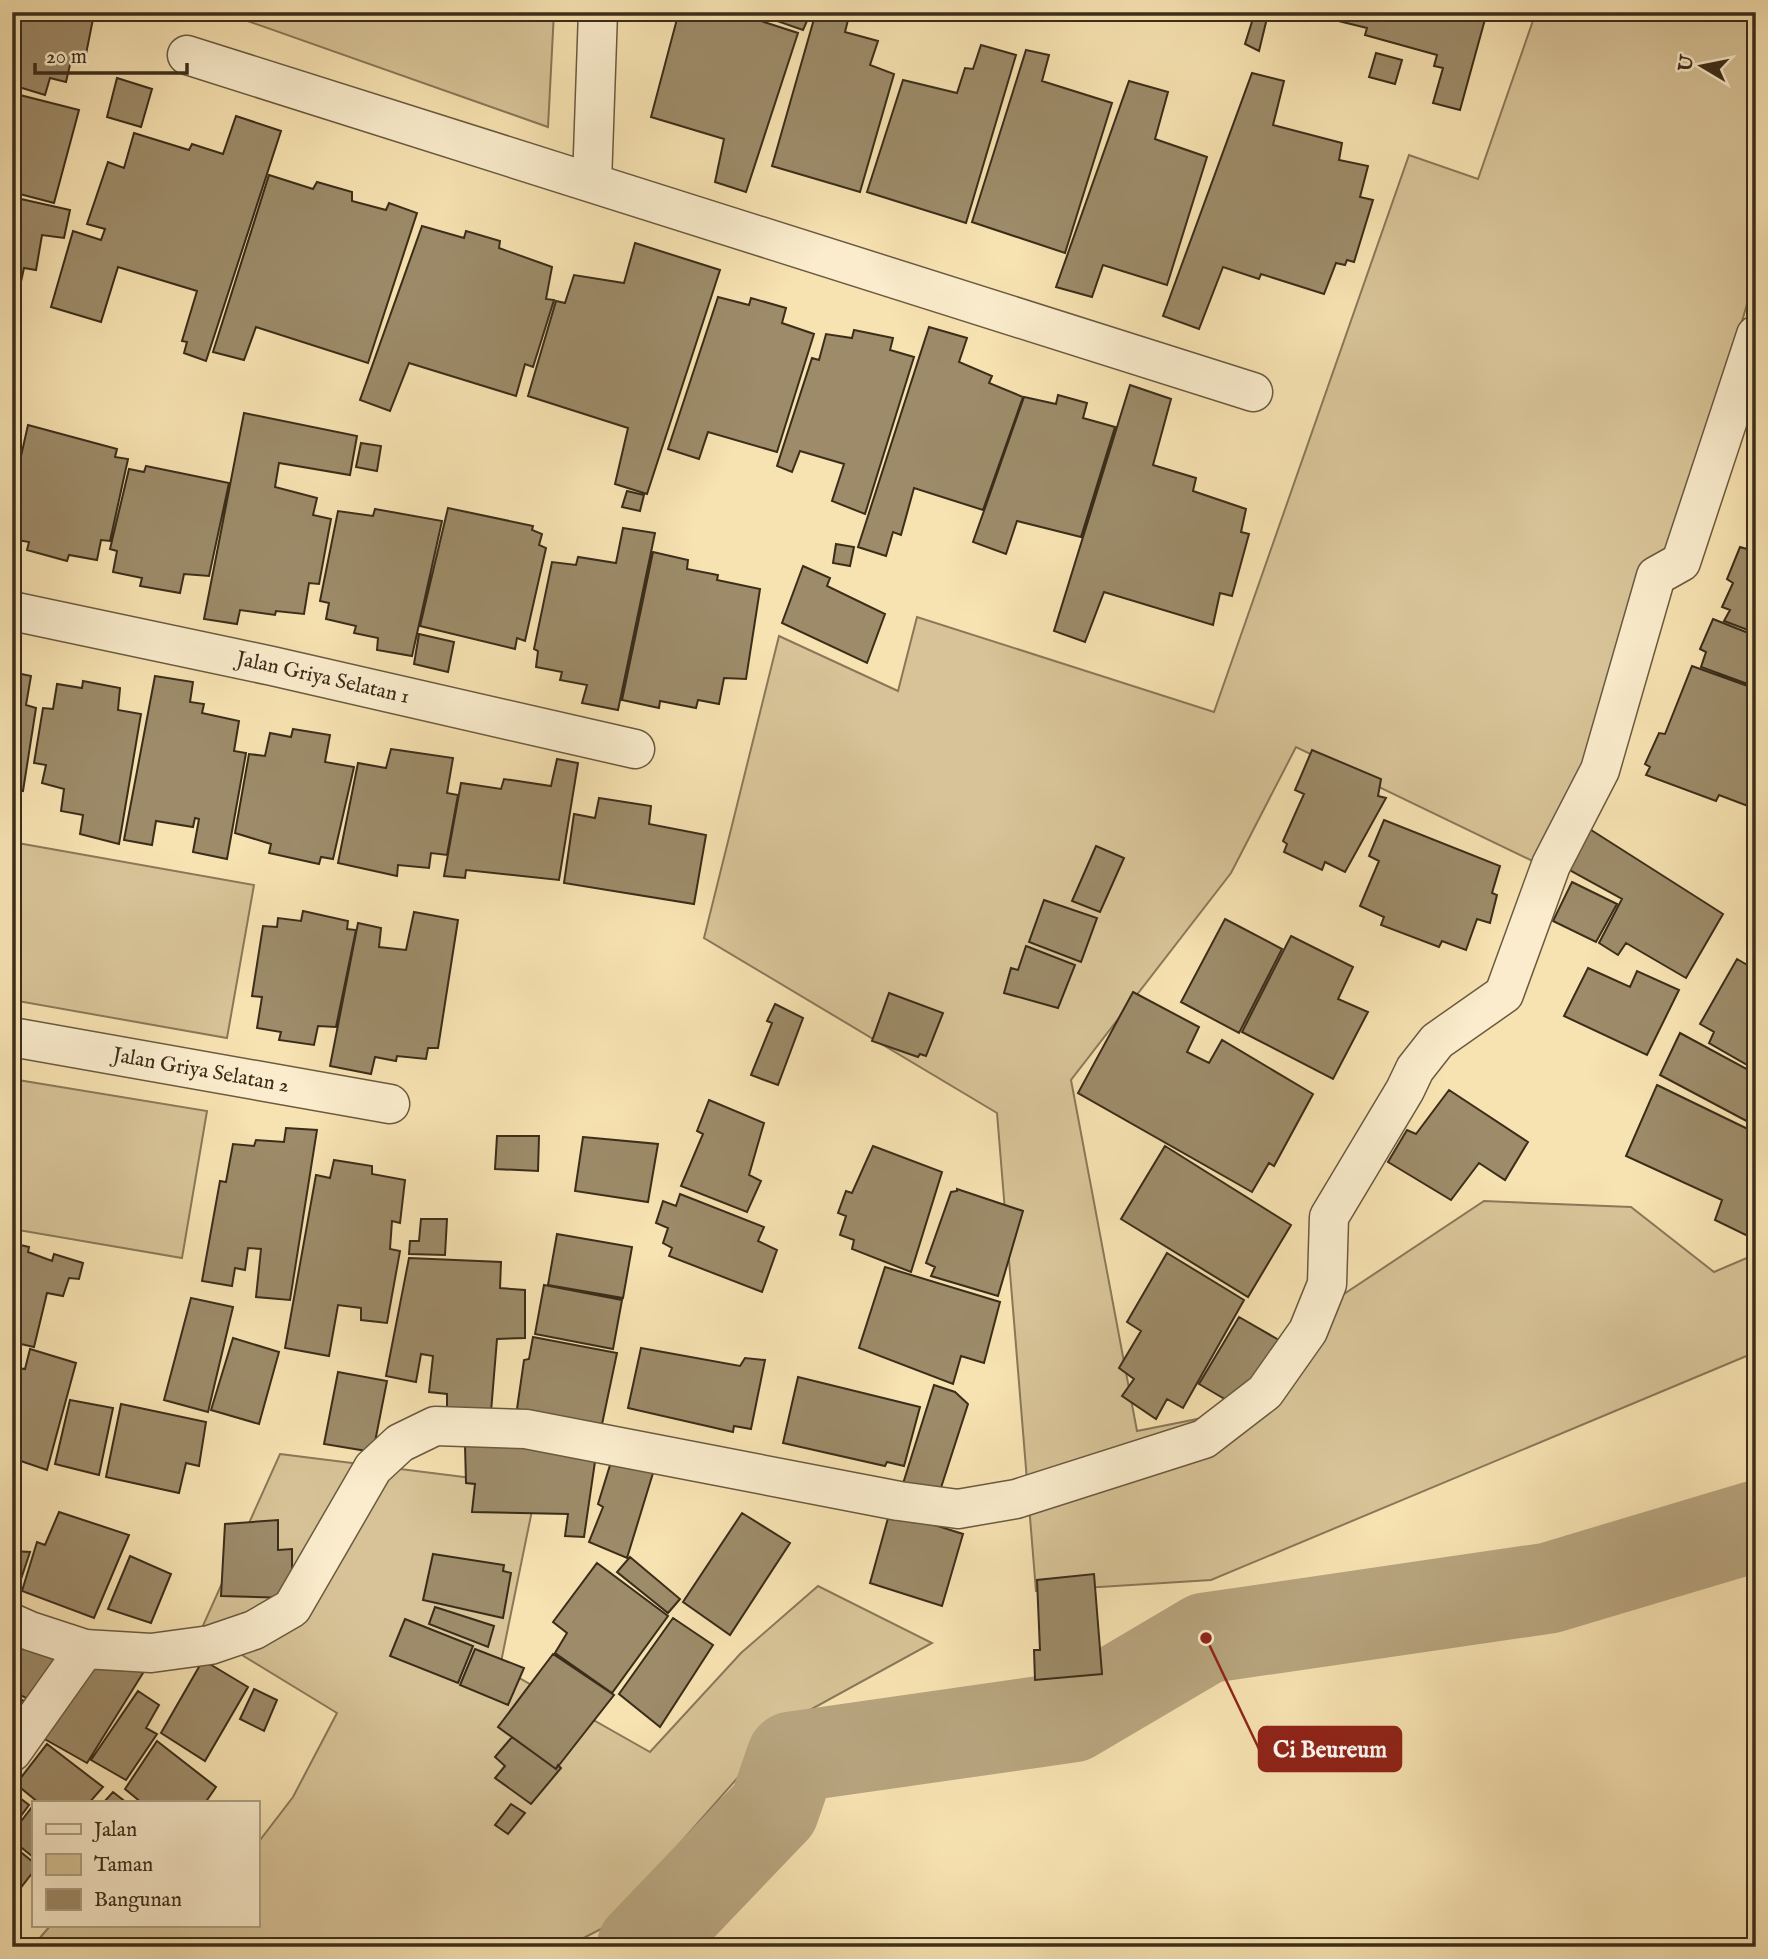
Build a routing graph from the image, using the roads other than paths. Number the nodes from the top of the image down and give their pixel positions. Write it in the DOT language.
graph roads {
  1 [pos="598,12"];
  2 [pos="187,55"];
  3 [pos="592,181"];
  4 [pos="1756,335"];
  5 [pos="1253,392"];
  6 [pos="12,611"];
  7 [pos="635,749"];
  8 [pos="12,1037"];
  9 [pos="390,1104"];
  10 [pos="12,1623"];
  11 [pos="85,1649"];
  12 [pos="12,1752"];
  1 -- 3 [label="street"];
  2 -- 3 [label="street"];
  3 -- 5 [label="street"];
  4 -- 11 [label="street"];
  6 -- 7 [label="street, Jalan Griya Selatan 1"];
  8 -- 9 [label="street, Jalan Griya Selatan 2"];
  10 -- 11 [label="street"];
  11 -- 12 [label="street"];
}
